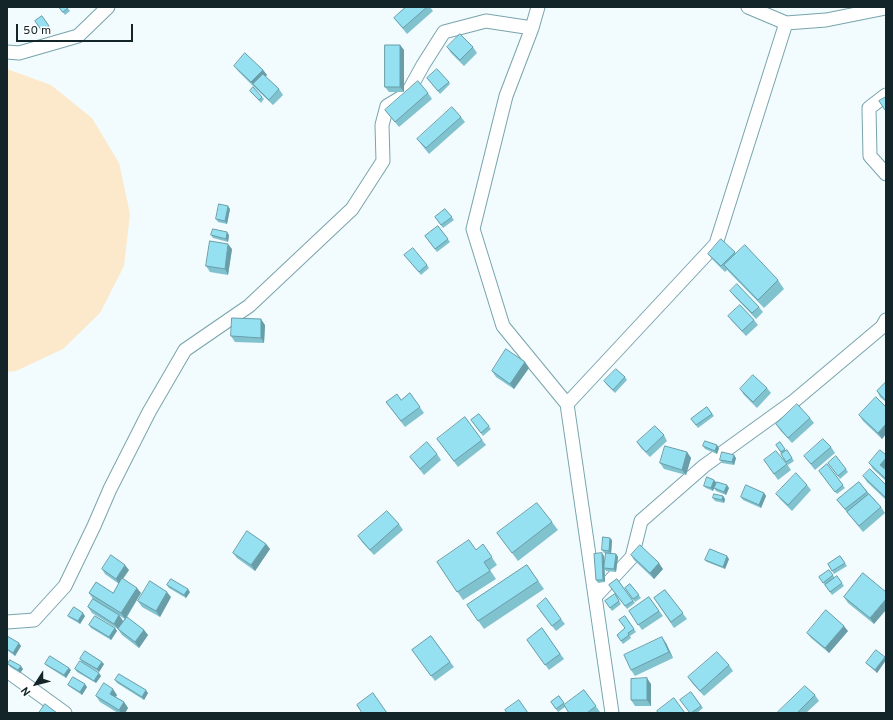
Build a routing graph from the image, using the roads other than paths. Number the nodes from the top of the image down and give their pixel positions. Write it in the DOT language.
graph roads {
  1 [pos="108,7"];
  2 [pos="538,7"];
  3 [pos="748,7"];
  4 [pos="886,8"];
  5 [pos="786,23"];
  6 [pos="532,28"];
  7 [pos="7,52"];
  8 [pos="886,95"];
  9 [pos="886,174"];
  10 [pos="886,320"];
  11 [pos="567,404"];
  12 [pos="595,597"];
  13 [pos="7,622"];
  14 [pos="7,671"];
  15 [pos="65,713"];
  16 [pos="612,713"];
  1 -- 7 [label="street"];
  2 -- 6 [label="street"];
  3 -- 5 [label="street"];
  4 -- 5 [label="street"];
  5 -- 11 [label="street"];
  6 -- 11 [label="street"];
  6 -- 13 [label="street"];
  8 -- 9 [label="street"];
  10 -- 12 [label="street"];
  11 -- 12 [label="street"];
  12 -- 16 [label="street"];
  14 -- 15 [label="street"];
}
